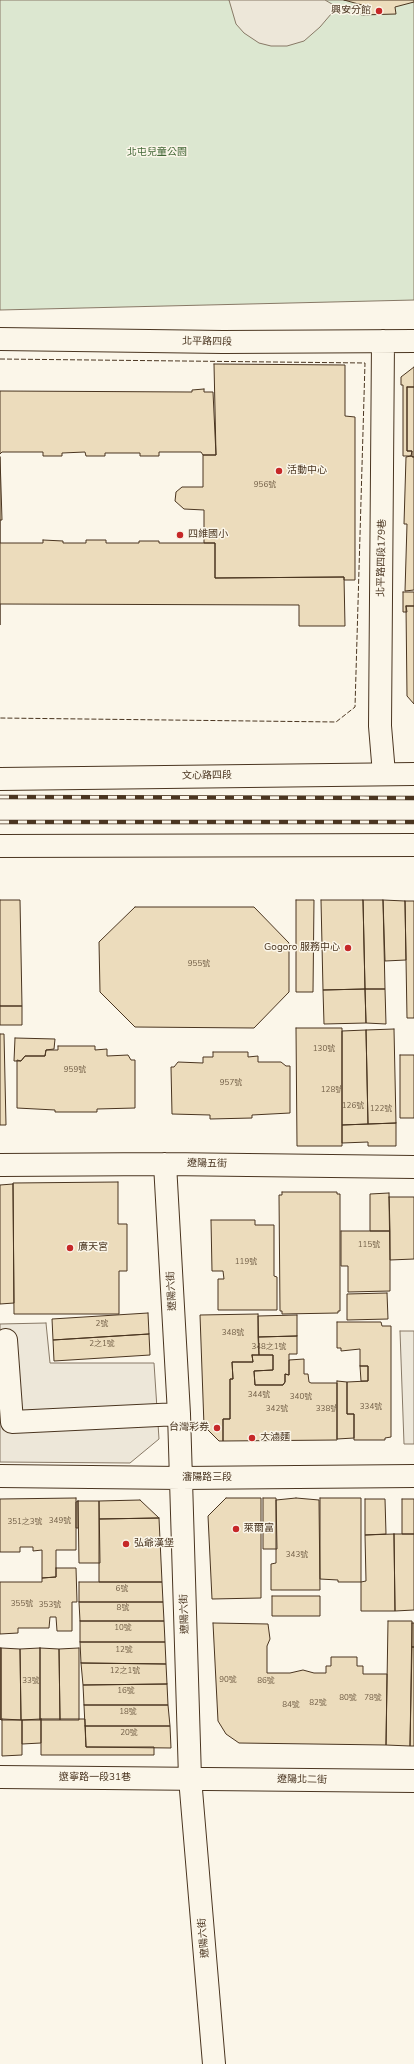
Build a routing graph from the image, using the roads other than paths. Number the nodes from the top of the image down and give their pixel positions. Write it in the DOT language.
graph roads {
  1 [pos="0,339"];
  2 [pos="383,341"];
  3 [pos="414,341"];
  4 [pos="384,774"];
  5 [pos="414,774"];
  6 [pos="0,779"];
  7 [pos="414,844"];
  8 [pos="0,846"];
  9 [pos="165,1164"];
  10 [pos="0,1166"];
  11 [pos="414,1167"];
  12 [pos="6,1340"];
  13 [pos="179,1414"];
  14 [pos="0,1476"];
  15 [pos="414,1476"];
  16 [pos="181,1478"];
  17 [pos="0,1777"];
  18 [pos="190,1778"];
  19 [pos="414,1781"];
  20 [pos="214,2064"];
  1 -- 2 [label="street, 北平路四段"];
  2 -- 3 [label="street, 北平路四段"];
  2 -- 4 [label="street, 北平路四段179巷"];
  4 -- 5 [label="street, 文心路四段"];
  4 -- 6 [label="street, 文心路四段"];
  7 -- 8 [label="street"];
  9 -- 10 [label="street, 遼陽五街"];
  9 -- 11 [label="street, 遼陽五街"];
  9 -- 13 [label="street, 遼陽六街"];
  12 -- 13 [label="street"];
  13 -- 16 [label="street, 遼陽六街"];
  14 -- 16 [label="street, 瀋陽路三段"];
  15 -- 16 [label="street, 瀋陽路三段"];
  16 -- 18 [label="street, 遼陽六街"];
  17 -- 18 [label="street, 遼寧路一段31巷"];
  18 -- 19 [label="street, 遼陽北二街"];
  18 -- 20 [label="street, 遼陽六街"];
}
